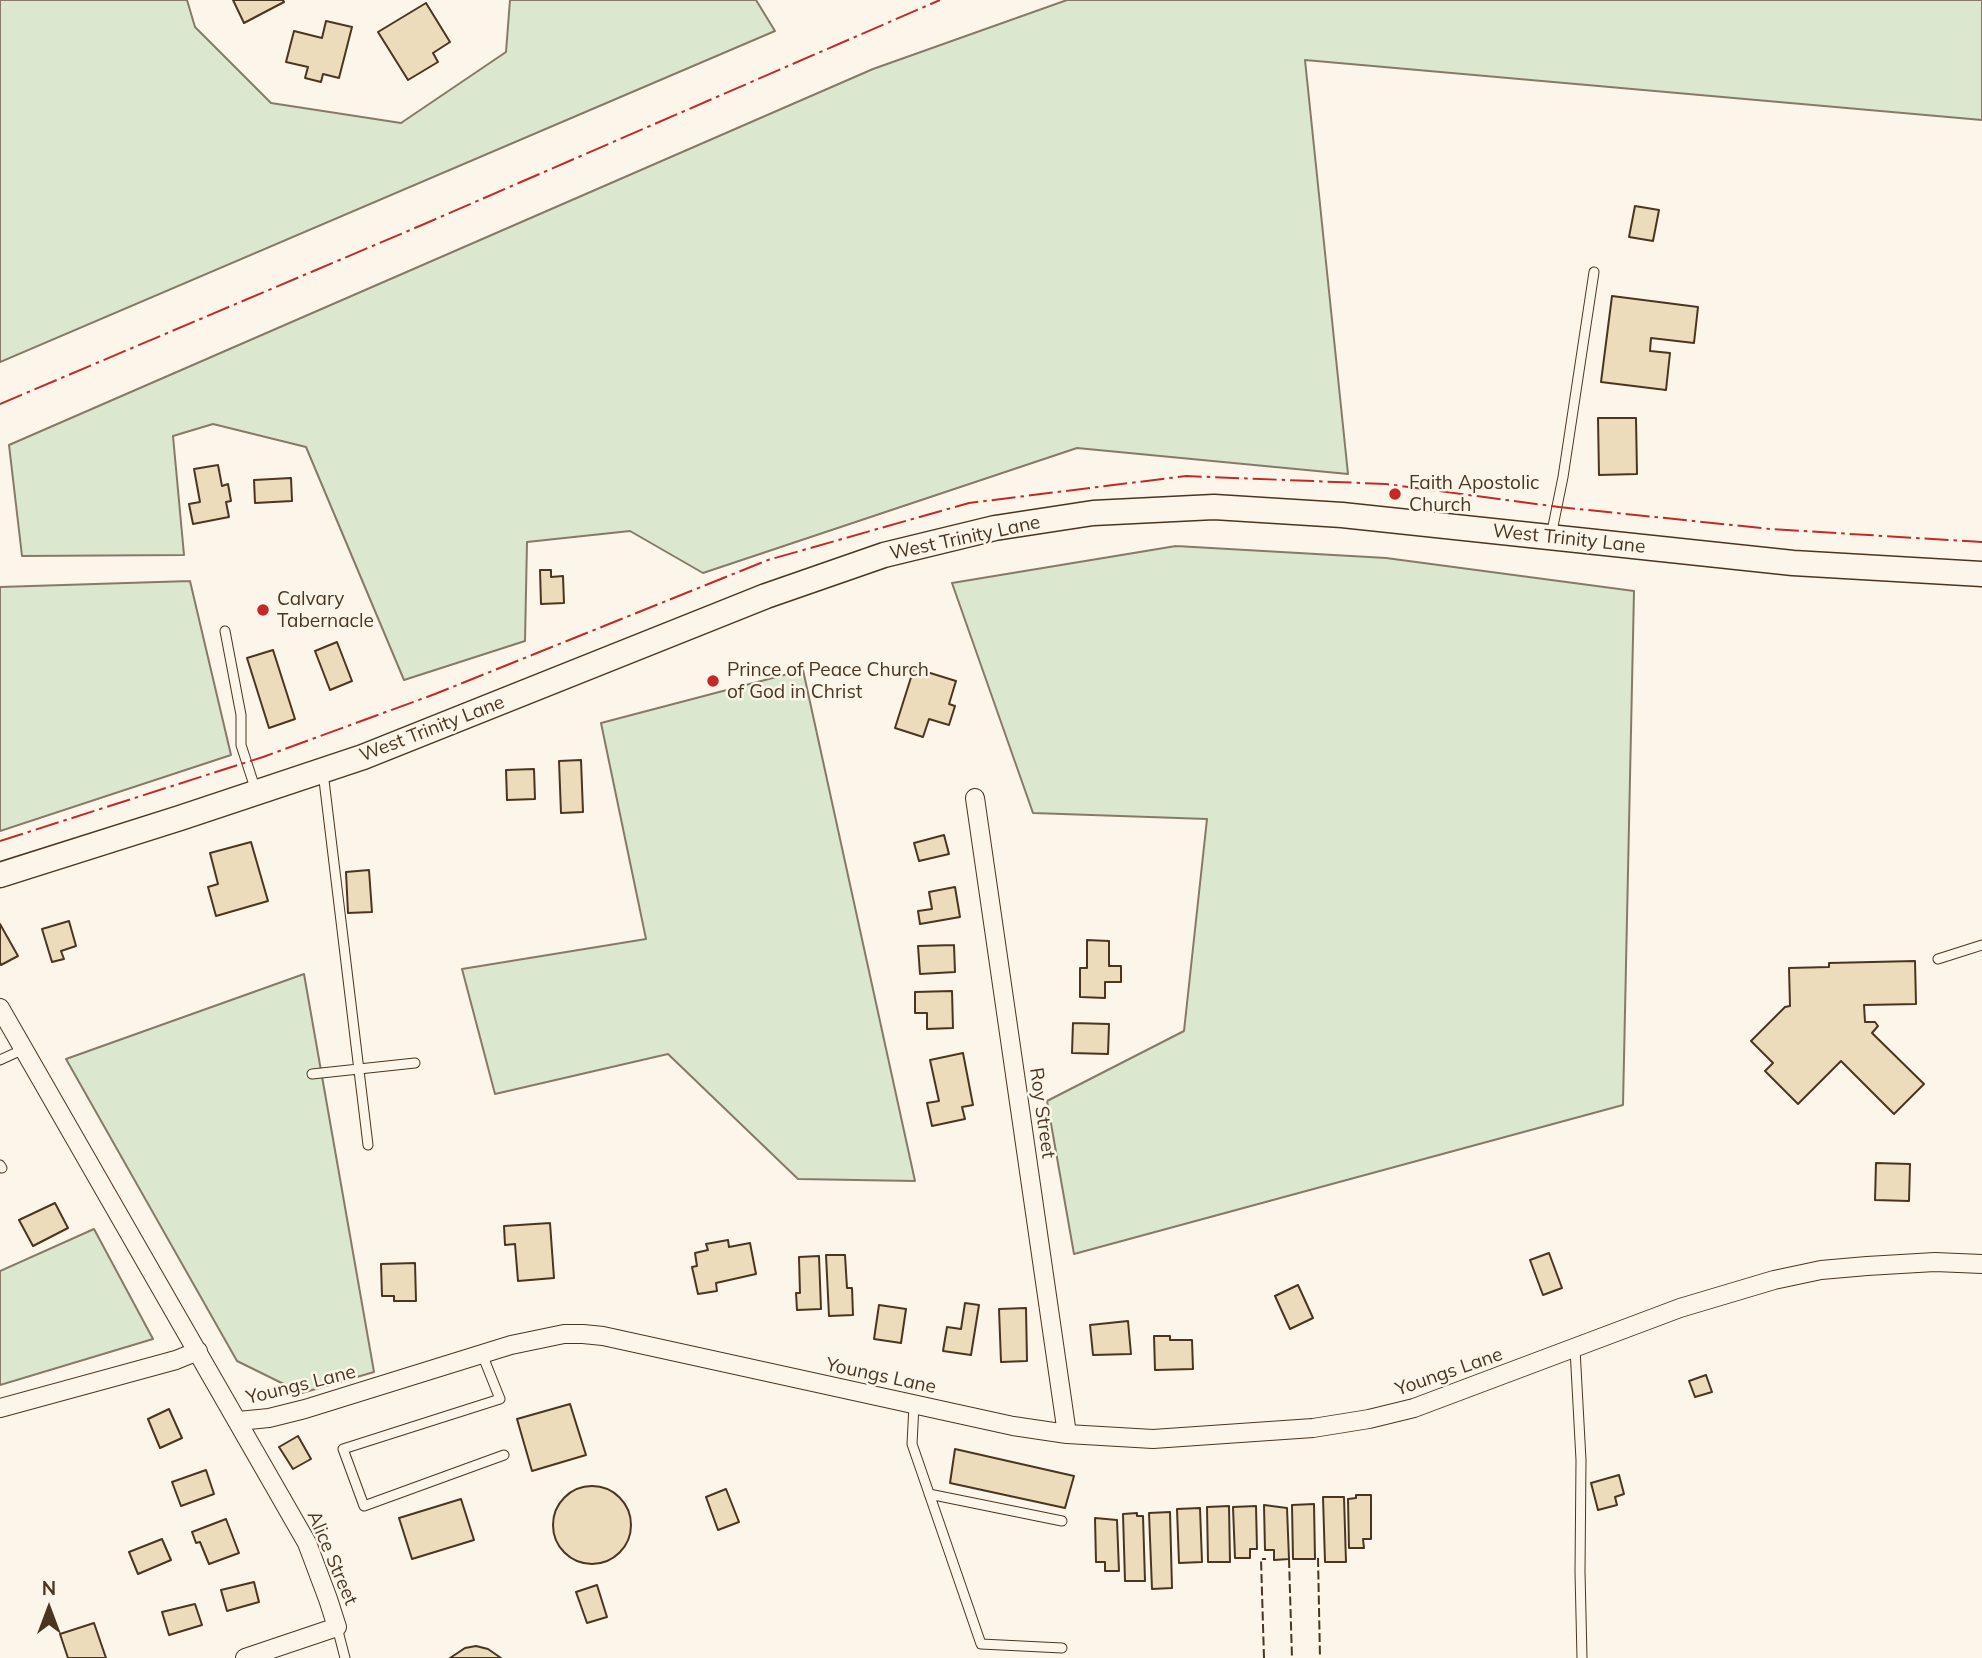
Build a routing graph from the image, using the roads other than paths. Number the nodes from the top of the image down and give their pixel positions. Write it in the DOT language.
graph roads {
  1 [pos="1594,272"];
  2 [pos="1551,538"];
  3 [pos="1982,573"];
  4 [pos="225,631"];
  5 [pos="323,770"];
  6 [pos="256,793"];
  7 [pos="975,798"];
  8 [pos="0,875"];
  9 [pos="1982,945"];
  10 [pos="1938,959"];
  11 [pos="0,1008"];
  12 [pos="24,1049"];
  13 [pos="0,1059"];
  14 [pos="415,1063"];
  15 [pos="358,1069"];
  16 [pos="312,1074"];
  17 [pos="368,1144"];
  18 [pos="1982,1264"];
  19 [pos="1575,1349"];
  20 [pos="198,1351"];
  21 [pos="482,1354"];
  22 [pos="914,1405"];
  23 [pos="0,1408"];
  24 [pos="238,1422"];
  25 [pos="1067,1434"];
  26 [pos="505,1455"];
  27 [pos="929,1494"];
  28 [pos="1062,1521"];
  29 [pos="337,1627"];
  30 [pos="1062,1648"];
  31 [pos="245,1658"];
  32 [pos="345,1658"];
  33 [pos="1583,1658"];
  1 -- 2 [label="lane"];
  2 -- 3 [label="main road, West Trinity Lane"];
  2 -- 5 [label="main road, West Trinity Lane"];
  4 -- 6 [label="lane"];
  5 -- 6 [label="main road, West Trinity Lane"];
  5 -- 15 [label="lane"];
  6 -- 8 [label="main road, West Trinity Lane"];
  7 -- 25 [label="street, Roy Street"];
  9 -- 10 [label="lane"];
  11 -- 12 [label="street, Youngs Lane"];
  12 -- 13 [label="lane"];
  12 -- 20 [label="street, Youngs Lane"];
  14 -- 15 [label="lane"];
  15 -- 16 [label="lane"];
  15 -- 17 [label="lane"];
  18 -- 19 [label="street, Youngs Lane"];
  19 -- 25 [label="street, Youngs Lane"];
  19 -- 33 [label="lane"];
  20 -- 23 [label="street"];
  20 -- 24 [label="street, Youngs Lane"];
  21 -- 22 [label="street, Youngs Lane"];
  21 -- 24 [label="street, Youngs Lane"];
  21 -- 26 [label="lane"];
  22 -- 25 [label="street, Youngs Lane"];
  22 -- 27 [label="lane"];
  24 -- 29 [label="street, Alice Street"];
  27 -- 28 [label="lane"];
  27 -- 30 [label="lane"];
  29 -- 31 [label="street, Alice Street"];
  29 -- 32 [label="lane"];
}
